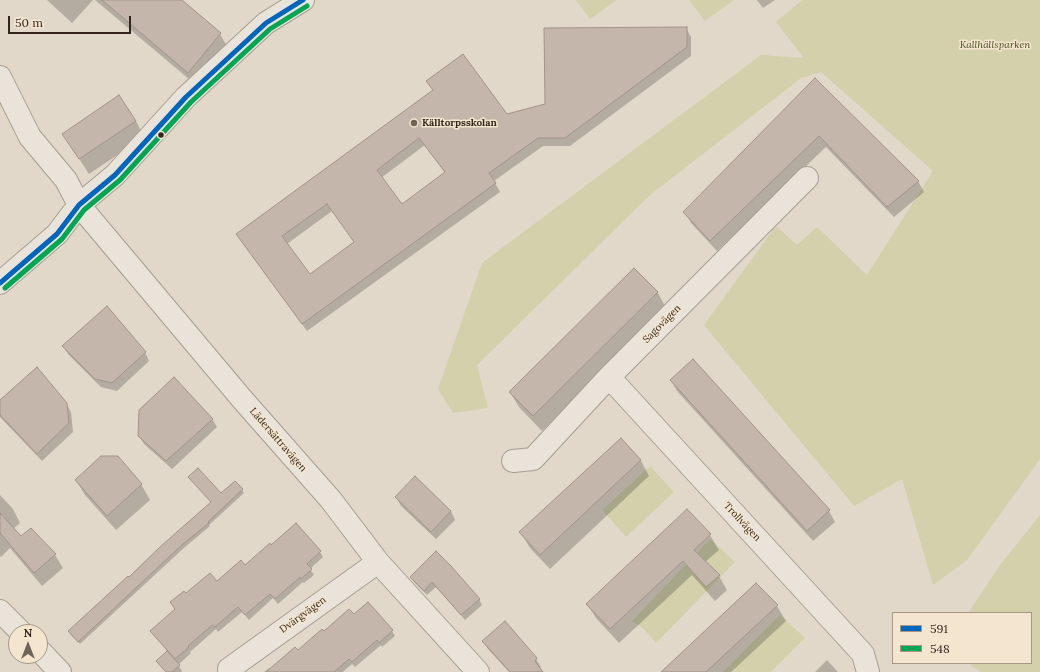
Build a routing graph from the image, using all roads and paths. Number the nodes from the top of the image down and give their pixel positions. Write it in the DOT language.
graph roads {
  1 [pos="303,0"];
  2 [pos="0,77"];
  3 [pos="807,178"];
  4 [pos="79,205"];
  5 [pos="0,283"];
  6 [pos="609,377"];
  7 [pos="513,461"];
  8 [pos="378,562"];
  9 [pos="0,611"];
  10 [pos="13,624"];
  11 [pos="48,660"];
  12 [pos="229,669"];
  13 [pos="868,671"];
  14 [pos="60,672"];
  15 [pos="478,672"];
  1 -- 4 [label="street"];
  2 -- 4 [label="street, Lädersättravägen"];
  3 -- 6 [label="street, Sagovägen"];
  4 -- 5 [label="street"];
  4 -- 8 [label="street, Lädersättravägen"];
  6 -- 7 [label="street, Sagovägen"];
  6 -- 13 [label="street, Trollvägen"];
  8 -- 12 [label="street, Dvärgvägen"];
  8 -- 15 [label="street, Lädersättravägen"];
  9 -- 10 [label="street"];
  11 -- 14 [label="street"];
}
